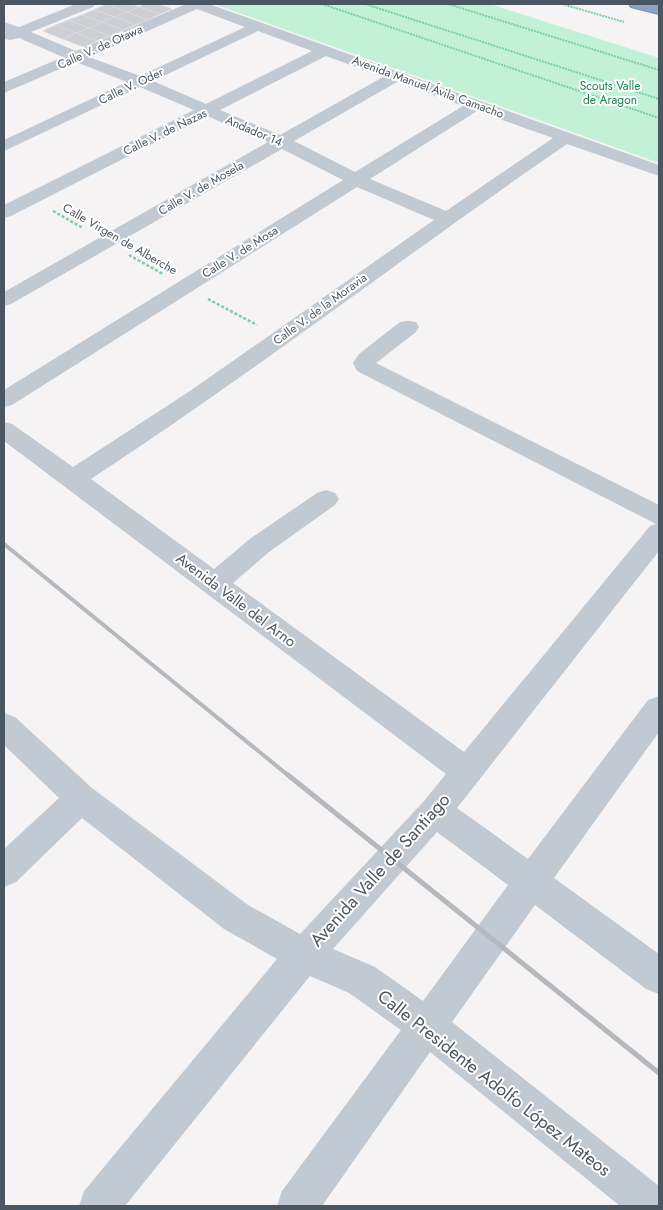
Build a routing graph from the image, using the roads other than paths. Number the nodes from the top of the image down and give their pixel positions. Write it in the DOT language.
graph roads {
  1 [pos="88,4"];
  2 [pos="196,4"];
  3 [pos="258,26"];
  4 [pos="9,32"];
  5 [pos="326,50"];
  6 [pos="76,57"];
  7 [pos="398,76"];
  8 [pos="141,82"];
  9 [pos="4,88"];
  10 [pos="475,105"];
  11 [pos="206,111"];
  12 [pos="566,137"];
  13 [pos="282,142"];
  14 [pos="4,146"];
  15 [pos="659,171"];
  16 [pos="357,180"];
  17 [pos="4,212"];
  18 [pos="446,218"];
  19 [pos="4,300"];
  20 [pos="408,327"];
  21 [pos="4,400"];
  22 [pos="4,430"];
  23 [pos="73,479"];
  24 [pos="326,499"];
  25 [pos="659,516"];
  26 [pos="659,533"];
  27 [pos="214,584"];
  28 [pos="659,709"];
  29 [pos="4,726"];
  30 [pos="466,771"];
  31 [pos="81,798"];
  32 [pos="435,811"];
  33 [pos="4,871"];
  34 [pos="532,881"];
  35 [pos="304,955"];
  36 [pos="659,976"];
  37 [pos="427,1026"];
  38 [pos="99,1206"];
  39 [pos="297,1206"];
  40 [pos="652,1206"];
  1 -- 4 [label="street"];
  2 -- 3 [label="street, Avenida Manuel Ávila Camacho"];
  2 -- 6 [label="street, Calle V. de Otawa"];
  3 -- 5 [label="street, Avenida Manuel Ávila Camacho"];
  3 -- 8 [label="street, Calle V. Oder"];
  4 -- 6 [label="street, Andador 14"];
  5 -- 7 [label="street, Avenida Manuel Ávila Camacho"];
  5 -- 11 [label="street, Calle V. de Nazas"];
  6 -- 8 [label="street, Andador 14"];
  6 -- 9 [label="street, Calle V. de Otawa"];
  7 -- 10 [label="street, Avenida Manuel Ávila Camacho"];
  7 -- 13 [label="street, Calle V. de Mosela"];
  8 -- 11 [label="street, Andador 14"];
  8 -- 14 [label="street, Calle V. Oder"];
  10 -- 12 [label="street, Avenida Manuel Ávila Camacho"];
  10 -- 16 [label="street, Calle V. de Mosa"];
  11 -- 13 [label="street, Andador 14"];
  11 -- 17 [label="street, Calle V. de Nazas"];
  12 -- 15 [label="street, Avenida Manuel Ávila Camacho"];
  12 -- 18 [label="street, Calle V. de la Moravia"];
  13 -- 16 [label="street, Andador 14"];
  13 -- 19 [label="street, Calle V. de Mosela"];
  16 -- 18 [label="street, Andador 14"];
  16 -- 21 [label="street, Calle V. de Mosa"];
  18 -- 23 [label="street, Calle V. de la Moravia"];
  20 -- 25 [label="street"];
  22 -- 23 [label="street, Avenida Valle del Arno"];
  23 -- 27 [label="street, Avenida Valle del Arno"];
  24 -- 27 [label="street"];
  26 -- 30 [label="street, Avenida Valle de Santiago"];
  27 -- 30 [label="street, Avenida Valle del Arno"];
  28 -- 34 [label="street"];
  29 -- 31 [label="street"];
  30 -- 32 [label="street, Avenida Valle de Santiago"];
  31 -- 33 [label="street"];
  31 -- 35 [label="street"];
  32 -- 34 [label="street"];
  32 -- 35 [label="street, Avenida Valle de Santiago"];
  34 -- 36 [label="street"];
  34 -- 37 [label="street"];
  35 -- 37 [label="street, Calle Presidente Adolfo López Mateos"];
  35 -- 38 [label="street, Avenida Valle de Santiago"];
  37 -- 39 [label="street"];
  37 -- 40 [label="street, Calle Presidente Adolfo López Mateos"];
}
